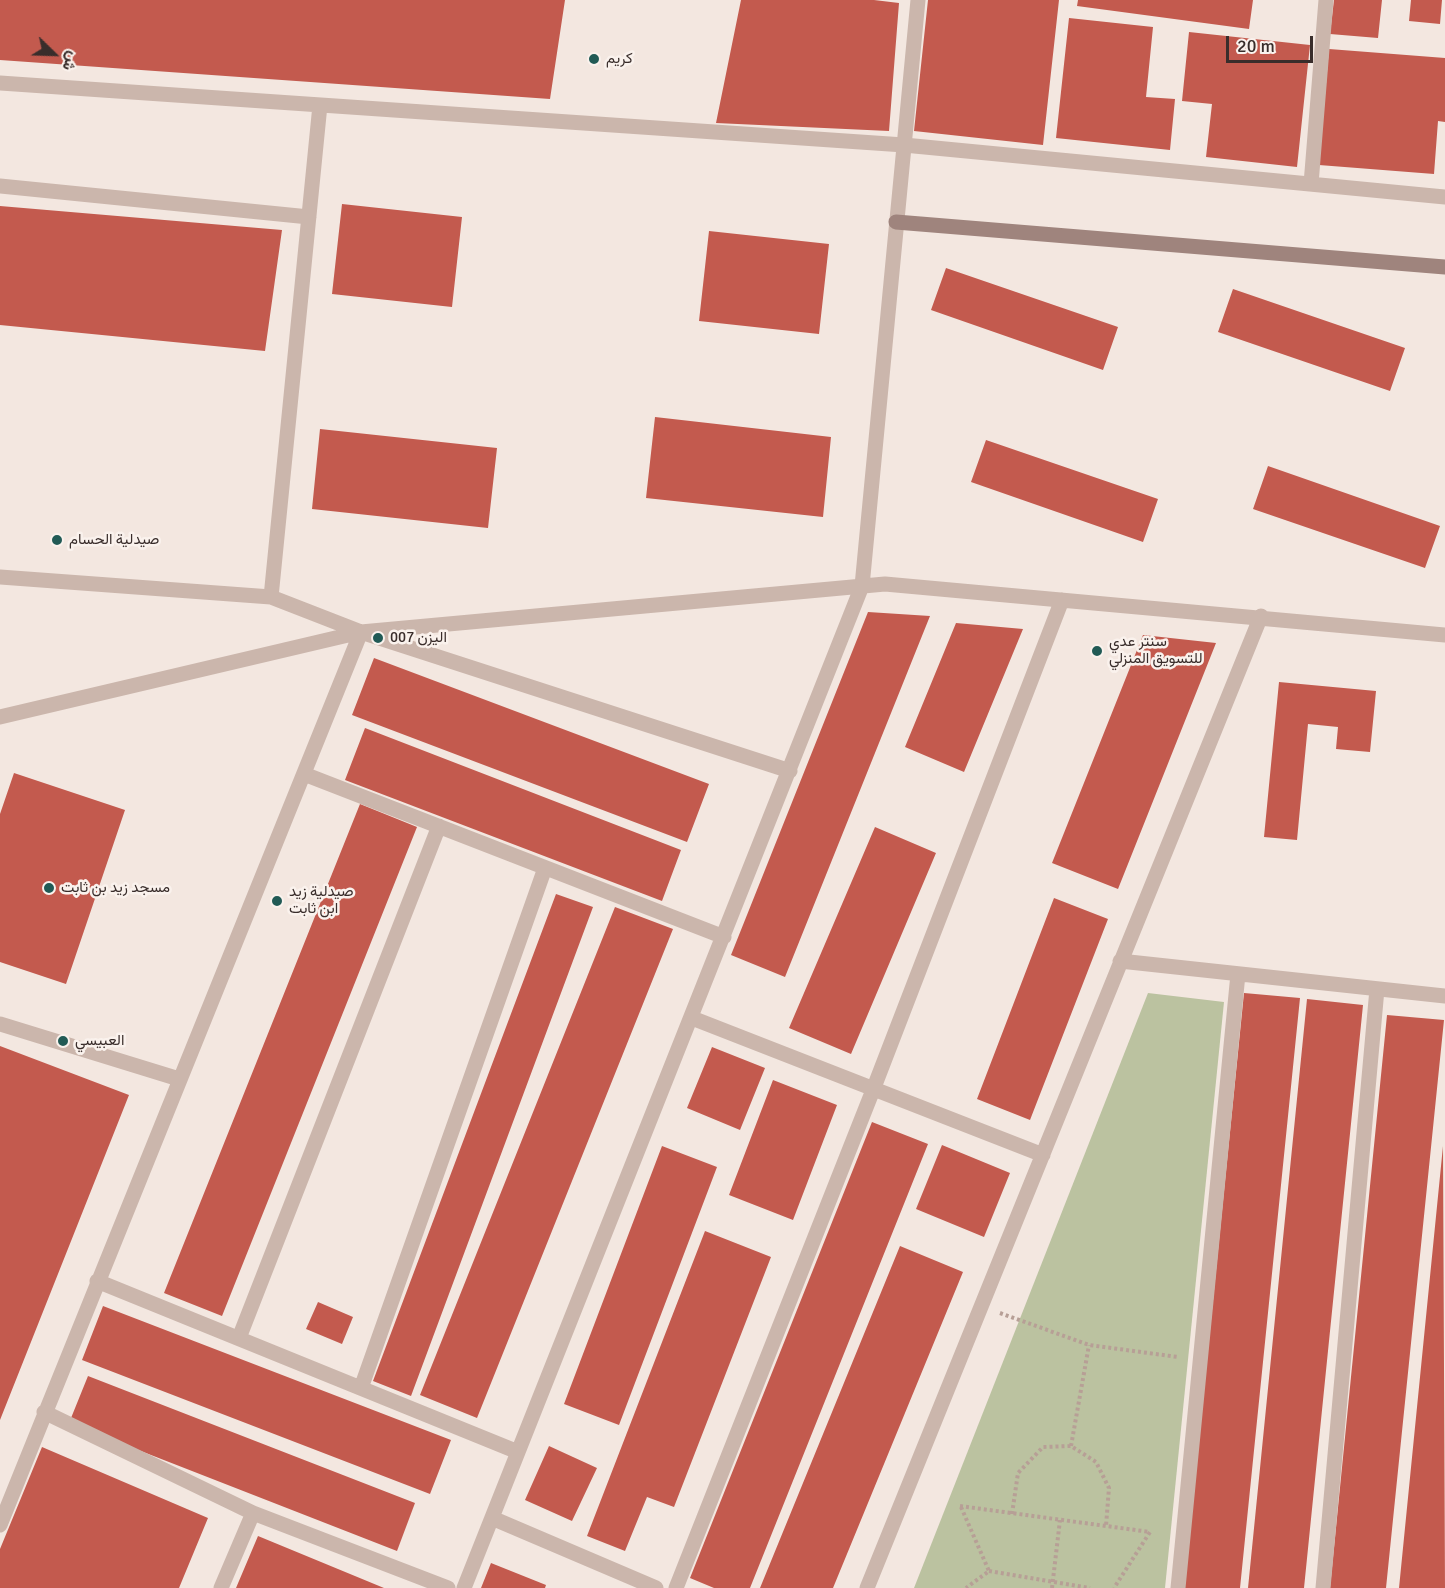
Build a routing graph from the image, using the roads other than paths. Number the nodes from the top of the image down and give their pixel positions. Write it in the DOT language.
graph roads {
  1 [pos="918,0"];
  2 [pos="1326,0"];
  3 [pos="0,83"];
  4 [pos="320,105"];
  5 [pos="904,145"];
  6 [pos="1311,184"];
  7 [pos="0,186"];
  8 [pos="1445,197"];
  9 [pos="309,217"];
  10 [pos="896,222"];
  11 [pos="1445,267"];
  12 [pos="0,577"];
  13 [pos="862,586"];
  14 [pos="271,597"];
  15 [pos="1062,600"];
  16 [pos="1261,616"];
  17 [pos="361,632"];
  18 [pos="1445,635"];
  19 [pos="0,717"];
  20 [pos="790,771"];
  21 [pos="304,774"];
  22 [pos="439,826"];
  23 [pos="545,868"];
  24 [pos="724,937"];
  25 [pos="1120,961"];
  26 [pos="1238,974"];
  27 [pos="1377,989"];
  28 [pos="1445,996"];
  29 [pos="692,1018"];
  30 [pos="0,1024"];
  31 [pos="179,1079"];
  32 [pos="873,1090"];
  33 [pos="1043,1155"];
  34 [pos="97,1281"];
  35 [pos="239,1338"];
  36 [pos="362,1388"];
  37 [pos="44,1412"];
  38 [pos="518,1452"];
  39 [pos="253,1513"];
  40 [pos="492,1518"];
  41 [pos="0,1525"];
  42 [pos="221,1588"];
  43 [pos="448,1588"];
  44 [pos="464,1588"];
  45 [pos="656,1588"];
  46 [pos="676,1588"];
  47 [pos="867,1588"];
  48 [pos="1178,1588"];
  49 [pos="1323,1588"];
  1 -- 5 [label="street"];
  2 -- 6 [label="street"];
  3 -- 4 [label="street"];
  4 -- 5 [label="street"];
  4 -- 9 [label="street"];
  5 -- 6 [label="street"];
  5 -- 10 [label="street"];
  6 -- 8 [label="street"];
  7 -- 9 [label="street"];
  9 -- 14 [label="street"];
  10 -- 11 [label="main road"];
  10 -- 13 [label="street"];
  12 -- 14 [label="street"];
  13 -- 15 [label="street"];
  13 -- 17 [label="street"];
  13 -- 20 [label="street"];
  14 -- 17 [label="street"];
  15 -- 16 [label="street"];
  15 -- 32 [label="street"];
  16 -- 18 [label="street"];
  16 -- 25 [label="street"];
  17 -- 19 [label="street"];
  17 -- 20 [label="street"];
  17 -- 21 [label="street"];
  20 -- 24 [label="street"];
  21 -- 22 [label="street"];
  21 -- 31 [label="street"];
  22 -- 23 [label="street"];
  22 -- 35 [label="street"];
  23 -- 24 [label="street"];
  23 -- 36 [label="street"];
  24 -- 29 [label="street"];
  25 -- 26 [label="street"];
  25 -- 33 [label="street"];
  26 -- 27 [label="street"];
  26 -- 48 [label="street"];
  27 -- 28 [label="street"];
  27 -- 49 [label="street"];
  29 -- 32 [label="street"];
  29 -- 38 [label="street"];
  30 -- 31 [label="street"];
  31 -- 34 [label="street"];
  32 -- 33 [label="street"];
  32 -- 46 [label="street"];
  33 -- 47 [label="street"];
  34 -- 35 [label="street"];
  34 -- 37 [label="street"];
  35 -- 36 [label="street"];
  36 -- 38 [label="street"];
  37 -- 39 [label="street"];
  37 -- 41 [label="street"];
  38 -- 40 [label="street"];
  39 -- 42 [label="street"];
  39 -- 43 [label="street"];
  40 -- 44 [label="street"];
  40 -- 45 [label="street"];
}
